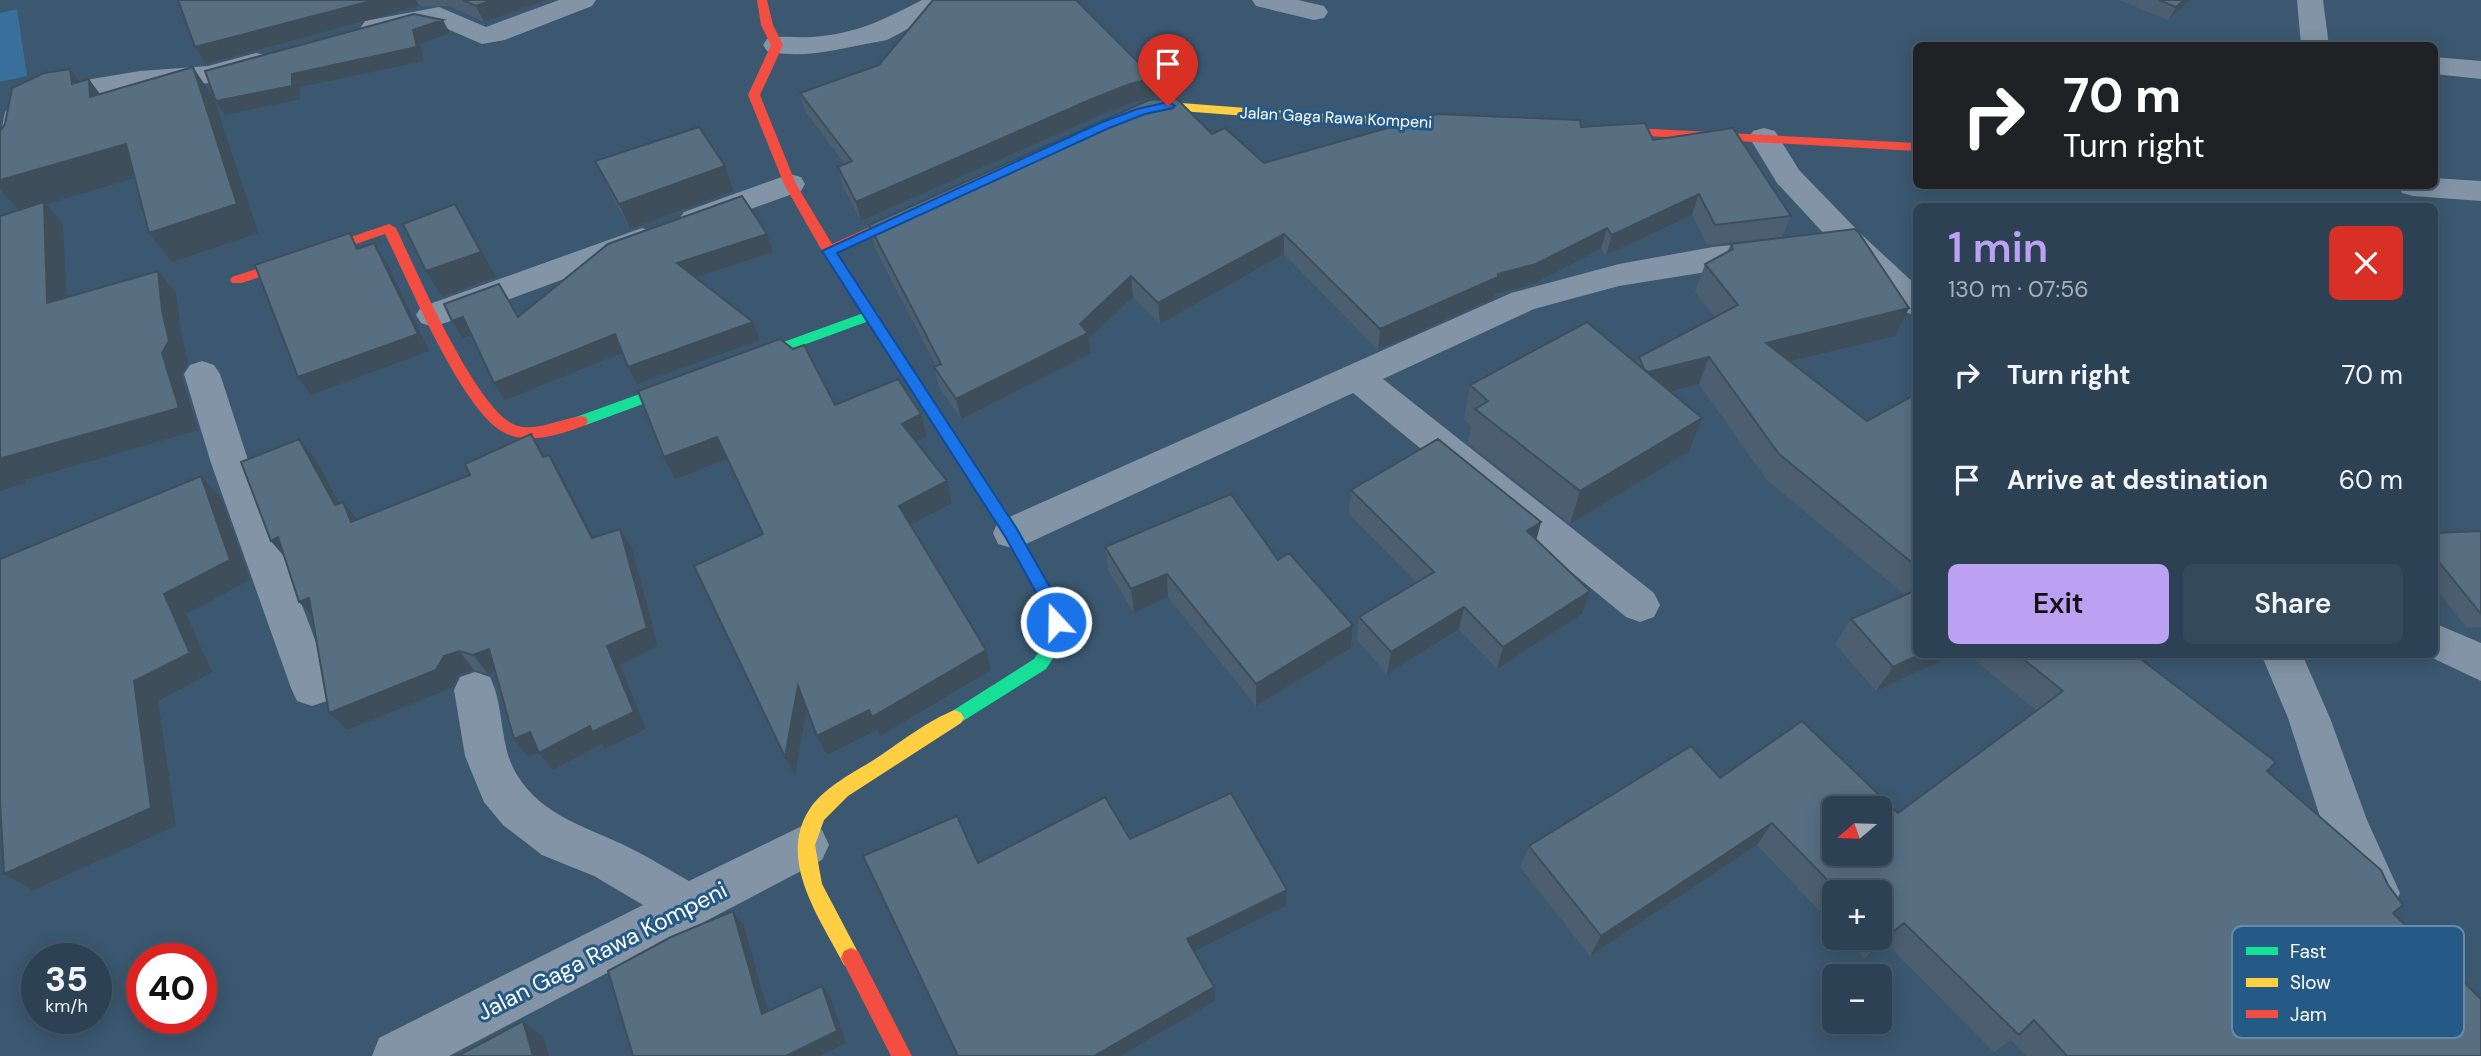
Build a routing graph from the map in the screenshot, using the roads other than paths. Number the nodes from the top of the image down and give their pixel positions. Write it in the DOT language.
graph roads {
  1 [pos="583,0"];
  2 [pos="762,0"];
  3 [pos="942,0"];
  4 [pos="1265,0"];
  5 [pos="2310,0"];
  6 [pos="1314,12"];
  7 [pos="349,35"];
  8 [pos="2315,42"];
  9 [pos="777,45"];
  10 [pos="286,53"];
  11 [pos="2438,65"];
  12 [pos="2481,70"];
  13 [pos="1117,121"];
  14 [pos="1474,124"];
  15 [pos="1582,129"];
  16 [pos="1764,137"];
  17 [pos="1913,147"];
  18 [pos="0,171"];
  19 [pos="790,184"];
  20 [pos="2438,188"];
  21 [pos="2481,191"];
  22 [pos="929,206"];
  23 [pos="1851,243"];
  24 [pos="829,251"];
  25 [pos="237,280"];
  26 [pos="1913,301"];
  27 [pos="433,315"];
  28 [pos="872,315"];
  29 [pos="202,374"];
  30 [pos="1357,377"];
  31 [pos="230,463"];
  32 [pos="194,480"];
  33 [pos="1012,533"];
  34 [pos="1640,605"];
  35 [pos="2438,642"];
  36 [pos="2283,658"];
  37 [pos="2481,663"];
  38 [pos="312,688"];
  39 [pos="475,690"];
  40 [pos="806,845"];
  41 [pos="689,906"];
  42 [pos="2402,926"];
  43 [pos="397,1056"];
  44 [pos="902,1056"];
  1 -- 7 [label="street"];
  2 -- 9 [label="street"];
  3 -- 9 [label="street"];
  4 -- 6 [label="street"];
  5 -- 8 [label="street"];
  9 -- 19 [label="street"];
  10 -- 18 [label="street"];
  11 -- 12 [label="street"];
  13 -- 14 [label="street, Jalan Gaga Rawa Kompeni"];
  15 -- 16 [label="street"];
  16 -- 17 [label="street"];
  16 -- 23 [label="street"];
  19 -- 24 [label="street"];
  19 -- 27 [label="street"];
  20 -- 21 [label="street"];
  22 -- 24 [label="street"];
  23 -- 26 [label="street"];
  23 -- 30 [label="street"];
  24 -- 28 [label="street"];
  25 -- 27 [label="street"];
  27 -- 28 [label="street"];
  28 -- 33 [label="street"];
  29 -- 31 [label="street"];
  30 -- 33 [label="street"];
  30 -- 34 [label="street"];
  31 -- 32 [label="street"];
  31 -- 38 [label="street"];
  33 -- 40 [label="street"];
  35 -- 37 [label="street"];
  36 -- 42 [label="street"];
  39 -- 41 [label="street"];
  40 -- 41 [label="street, Jalan Gaga Rawa Kompeni"];
  40 -- 44 [label="street"];
  41 -- 43 [label="street, Jalan Gaga Rawa Kompeni"];
}
